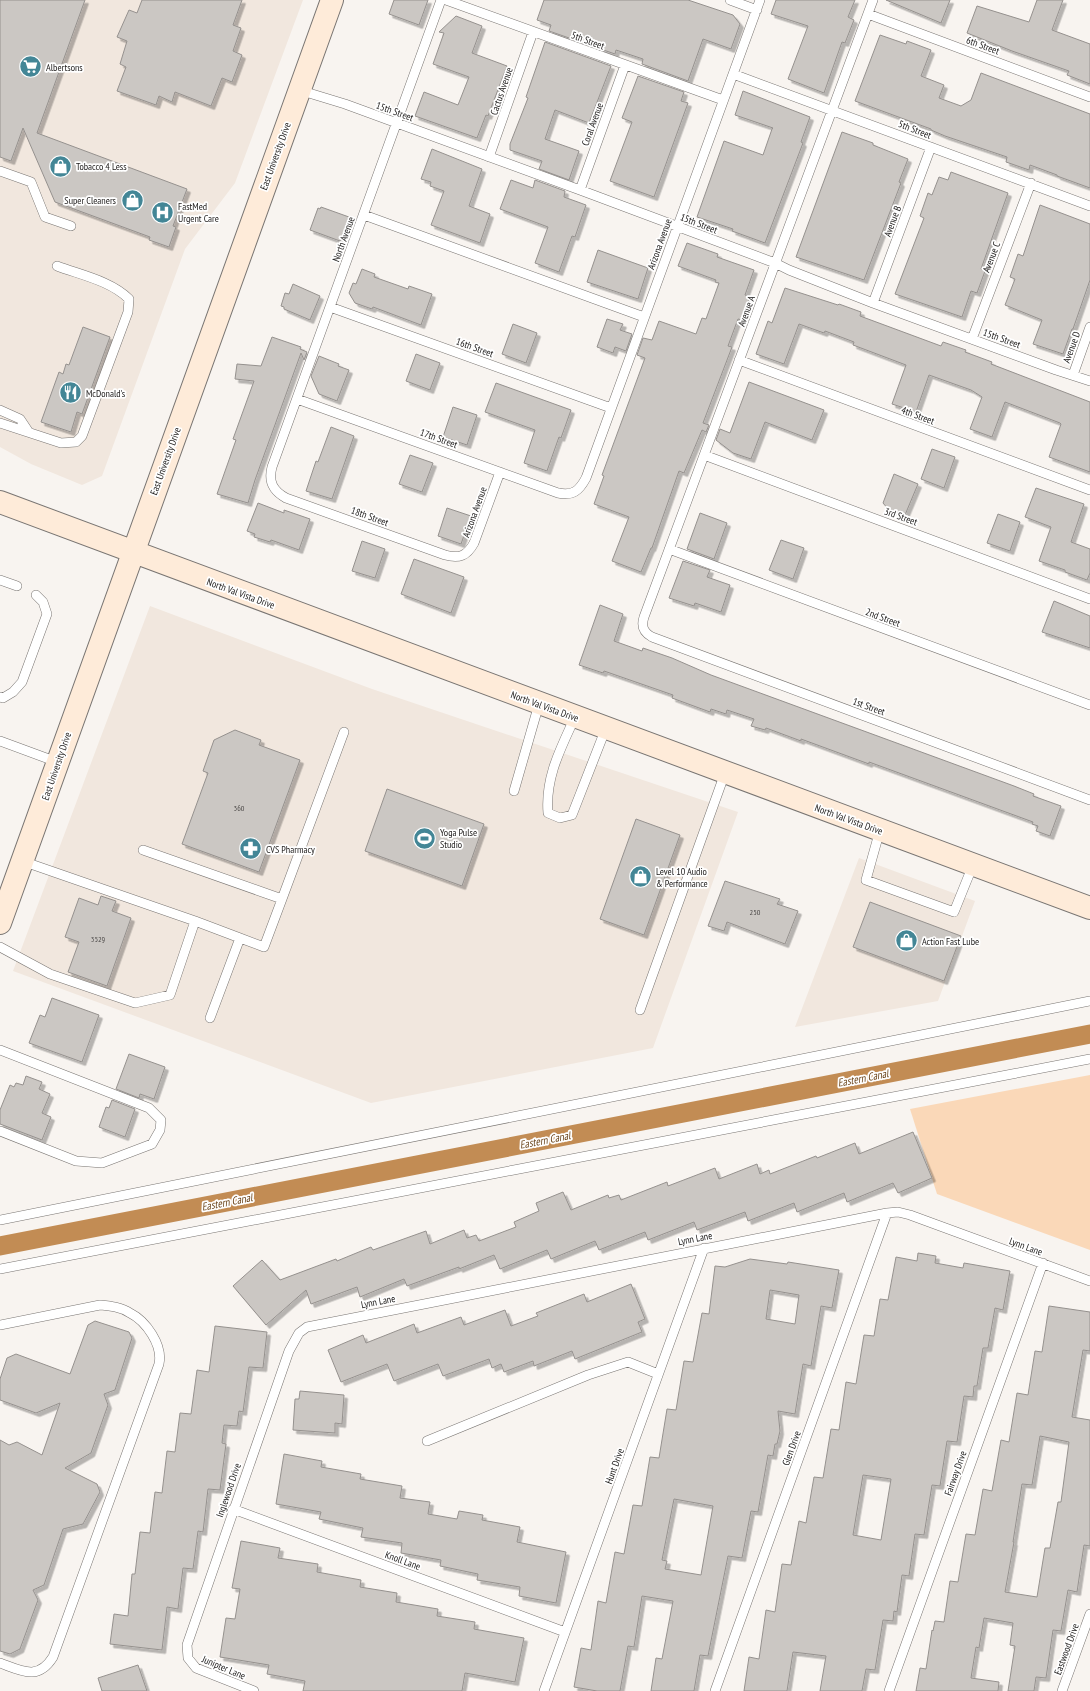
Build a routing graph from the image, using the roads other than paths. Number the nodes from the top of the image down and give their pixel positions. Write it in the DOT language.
graph roads {
  1 [pos="332,0"];
  2 [pos="441,0"];
  3 [pos="446,0"];
  4 [pos="730,0"];
  5 [pos="760,0"];
  6 [pos="873,0"];
  7 [pos="756,10"];
  8 [pos="868,14"];
  9 [pos="533,32"];
  10 [pos="625,65"];
  11 [pos="733,74"];
  12 [pos="299,90"];
  13 [pos="1090,97"];
  14 [pos="723,100"];
  15 [pos="832,110"];
  16 [pos="396,124"];
  17 [pos="931,147"];
  18 [pos="489,157"];
  19 [pos="0,171"];
  20 [pos="1030,184"];
  21 [pos="580,190"];
  22 [pos="1090,206"];
  23 [pos="364,215"];
  24 [pos="71,226"];
  25 [pos="677,226"];
  26 [pos="775,263"];
  27 [pos="57,266"];
  28 [pos="873,303"];
  29 [pos="330,307"];
  30 [pos="644,317"];
  31 [pos="1090,327"];
  32 [pos="972,339"];
  33 [pos="739,360"];
  34 [pos="1072,375"];
  35 [pos="1090,381"];
  36 [pos="297,399"];
  37 [pos="611,408"];
  38 [pos="0,410"];
  39 [pos="0,423"];
  40 [pos="28,431"];
  41 [pos="704,455"];
  42 [pos="500,472"];
  43 [pos="272,486"];
  44 [pos="1090,490"];
  45 [pos="575,493"];
  46 [pos="0,502"];
  47 [pos="669,549"];
  48 [pos="133,552"];
  49 [pos="464,556"];
  50 [pos="0,580"];
  51 [pos="17,586"];
  52 [pos="36,595"];
  53 [pos="1090,599"];
  54 [pos="643,629"];
  55 [pos="0,697"];
  56 [pos="539,704"];
  57 [pos="1090,705"];
  58 [pos="576,717"];
  59 [pos="606,728"];
  60 [pos="344,732"];
  61 [pos="0,741"];
  62 [pos="56,762"];
  63 [pos="725,773"];
  64 [pos="514,791"];
  65 [pos="1090,800"];
  66 [pos="880,830"];
  67 [pos="144,850"];
  68 [pos="22,861"];
  69 [pos="973,865"];
  70 [pos="282,899"];
  71 [pos="1090,908"];
  72 [pos="195,921"];
  73 [pos="0,922"];
  74 [pos="240,938"];
  75 [pos="0,947"];
  76 [pos="1090,1001"];
  77 [pos="640,1010"];
  78 [pos="210,1018"];
  79 [pos="0,1050"];
  80 [pos="1090,1059"];
  81 [pos="0,1131"];
  82 [pos="886,1213"];
  83 [pos="0,1220"];
  84 [pos="704,1248"];
  85 [pos="1043,1263"];
  86 [pos="0,1269"];
  87 [pos="1090,1281"];
  88 [pos="0,1325"];
  89 [pos="299,1333"];
  90 [pos="658,1374"];
  91 [pos="427,1441"];
  92 [pos="233,1509"];
  93 [pos="1090,1614"];
  94 [pos="565,1632"];
  95 [pos="188,1658"];
  96 [pos="0,1663"];
  97 [pos="254,1691"];
  98 [pos="544,1691"];
  99 [pos="715,1691"];
  100 [pos="889,1691"];
  101 [pos="1062,1691"];
  1 -- 12 [label="main road, East University Drive"];
  2 -- 16 [label="lane, North Avenue"];
  3 -- 9 [label="lane, 5th Street"];
  4 -- 7 [label="lane"];
  5 -- 7 [label="lane, Arizona Avenue"];
  6 -- 8 [label="lane, Avenue A"];
  7 -- 11 [label="lane, Arizona Avenue"];
  8 -- 13 [label="lane, 6th Street"];
  8 -- 15 [label="lane, Avenue A"];
  9 -- 10 [label="lane, 5th Street"];
  9 -- 18 [label="lane, Cactus Avenue"];
  10 -- 14 [label="lane, 5th Street"];
  10 -- 21 [label="lane, Coral Avenue"];
  11 -- 14 [label="lane, Arizona Avenue"];
  11 -- 15 [label="lane, 5th Street"];
  12 -- 16 [label="lane, 15th Street"];
  12 -- 48 [label="main road, East University Drive"];
  14 -- 25 [label="lane, Arizona Avenue"];
  15 -- 17 [label="lane, 5th Street"];
  15 -- 26 [label="lane, Avenue A"];
  16 -- 18 [label="lane, 15th Street"];
  16 -- 23 [label="lane, North Avenue"];
  17 -- 20 [label="lane, 5th Street"];
  17 -- 28 [label="lane, Avenue B"];
  18 -- 21 [label="lane, 15th Street"];
  19 -- 24 [label="lane"];
  20 -- 22 [label="lane, 5th Street"];
  20 -- 32 [label="lane, Avenue C"];
  21 -- 25 [label="lane, 15th Street"];
  23 -- 29 [label="lane, North Avenue"];
  23 -- 30 [label="lane"];
  25 -- 26 [label="lane, 15th Street"];
  25 -- 30 [label="lane, Arizona Avenue"];
  26 -- 28 [label="lane, 15th Street"];
  26 -- 33 [label="lane, Avenue A"];
  27 -- 40 [label="lane"];
  28 -- 32 [label="lane, 15th Street"];
  29 -- 36 [label="lane, North Avenue"];
  29 -- 37 [label="lane, 16th Street"];
  30 -- 37 [label="lane, Arizona Avenue"];
  31 -- 34 [label="lane, Avenue D"];
  32 -- 34 [label="lane, 15th Street"];
  33 -- 41 [label="lane, Avenue A"];
  33 -- 44 [label="lane, 4th Street"];
  34 -- 35 [label="lane, 15th Street"];
  36 -- 42 [label="lane, 17th Street"];
  36 -- 43 [label="lane, North Avenue"];
  37 -- 45 [label="lane, Arizona Avenue"];
  38 -- 40 [label="lane"];
  39 -- 40 [label="lane"];
  41 -- 47 [label="lane, Avenue A"];
  41 -- 53 [label="lane, 3rd Street"];
  42 -- 45 [label="lane, 17th Street"];
  42 -- 49 [label="lane, Arizona Avenue"];
  43 -- 49 [label="lane, 18th Street"];
  46 -- 48 [label="main road, North Val Vista Drive"];
  47 -- 54 [label="lane, Avenue A"];
  47 -- 57 [label="lane, 2nd Street"];
  48 -- 56 [label="main road, North Val Vista Drive"];
  48 -- 62 [label="main road, East University Drive"];
  50 -- 51 [label="lane"];
  52 -- 55 [label="lane"];
  54 -- 65 [label="lane, 1st Street"];
  56 -- 58 [label="main road, North Val Vista Drive"];
  56 -- 64 [label="lane"];
  58 -- 59 [label="main road, North Val Vista Drive"];
  58 -- 59 [label="lane"];
  59 -- 63 [label="main road, North Val Vista Drive"];
  60 -- 70 [label="lane"];
  61 -- 62 [label="lane"];
  62 -- 68 [label="main road, East University Drive"];
  63 -- 66 [label="main road, North Val Vista Drive"];
  63 -- 77 [label="lane"];
  66 -- 69 [label="main road, North Val Vista Drive"];
  66 -- 69 [label="lane"];
  67 -- 70 [label="lane"];
  68 -- 72 [label="lane"];
  68 -- 73 [label="main road, East University Drive"];
  69 -- 71 [label="main road, North Val Vista Drive"];
  70 -- 74 [label="lane"];
  72 -- 74 [label="lane"];
  72 -- 75 [label="lane"];
  74 -- 78 [label="lane"];
  76 -- 83 [label="lane"];
  79 -- 81 [label="lane"];
  80 -- 86 [label="lane"];
  82 -- 84 [label="lane, Lynn Lane"];
  82 -- 85 [label="lane, Lynn Lane"];
  82 -- 99 [label="lane, Glen Drive"];
  84 -- 89 [label="lane, Lynn Lane"];
  84 -- 90 [label="lane, Hunt Drive"];
  85 -- 87 [label="lane, Lynn Lane"];
  85 -- 100 [label="lane, Fairway Drive"];
  88 -- 96 [label="lane"];
  89 -- 92 [label="lane, Inglewood Drive"];
  90 -- 91 [label="lane"];
  90 -- 94 [label="lane, Hunt Drive"];
  92 -- 94 [label="lane, Knoll Lane"];
  92 -- 95 [label="lane, Inglewood Drive"];
  93 -- 101 [label="lane, Eastwood Drive"];
  94 -- 98 [label="lane, Hunt Drive"];
  95 -- 97 [label="lane, Junipter Lane"];
}
